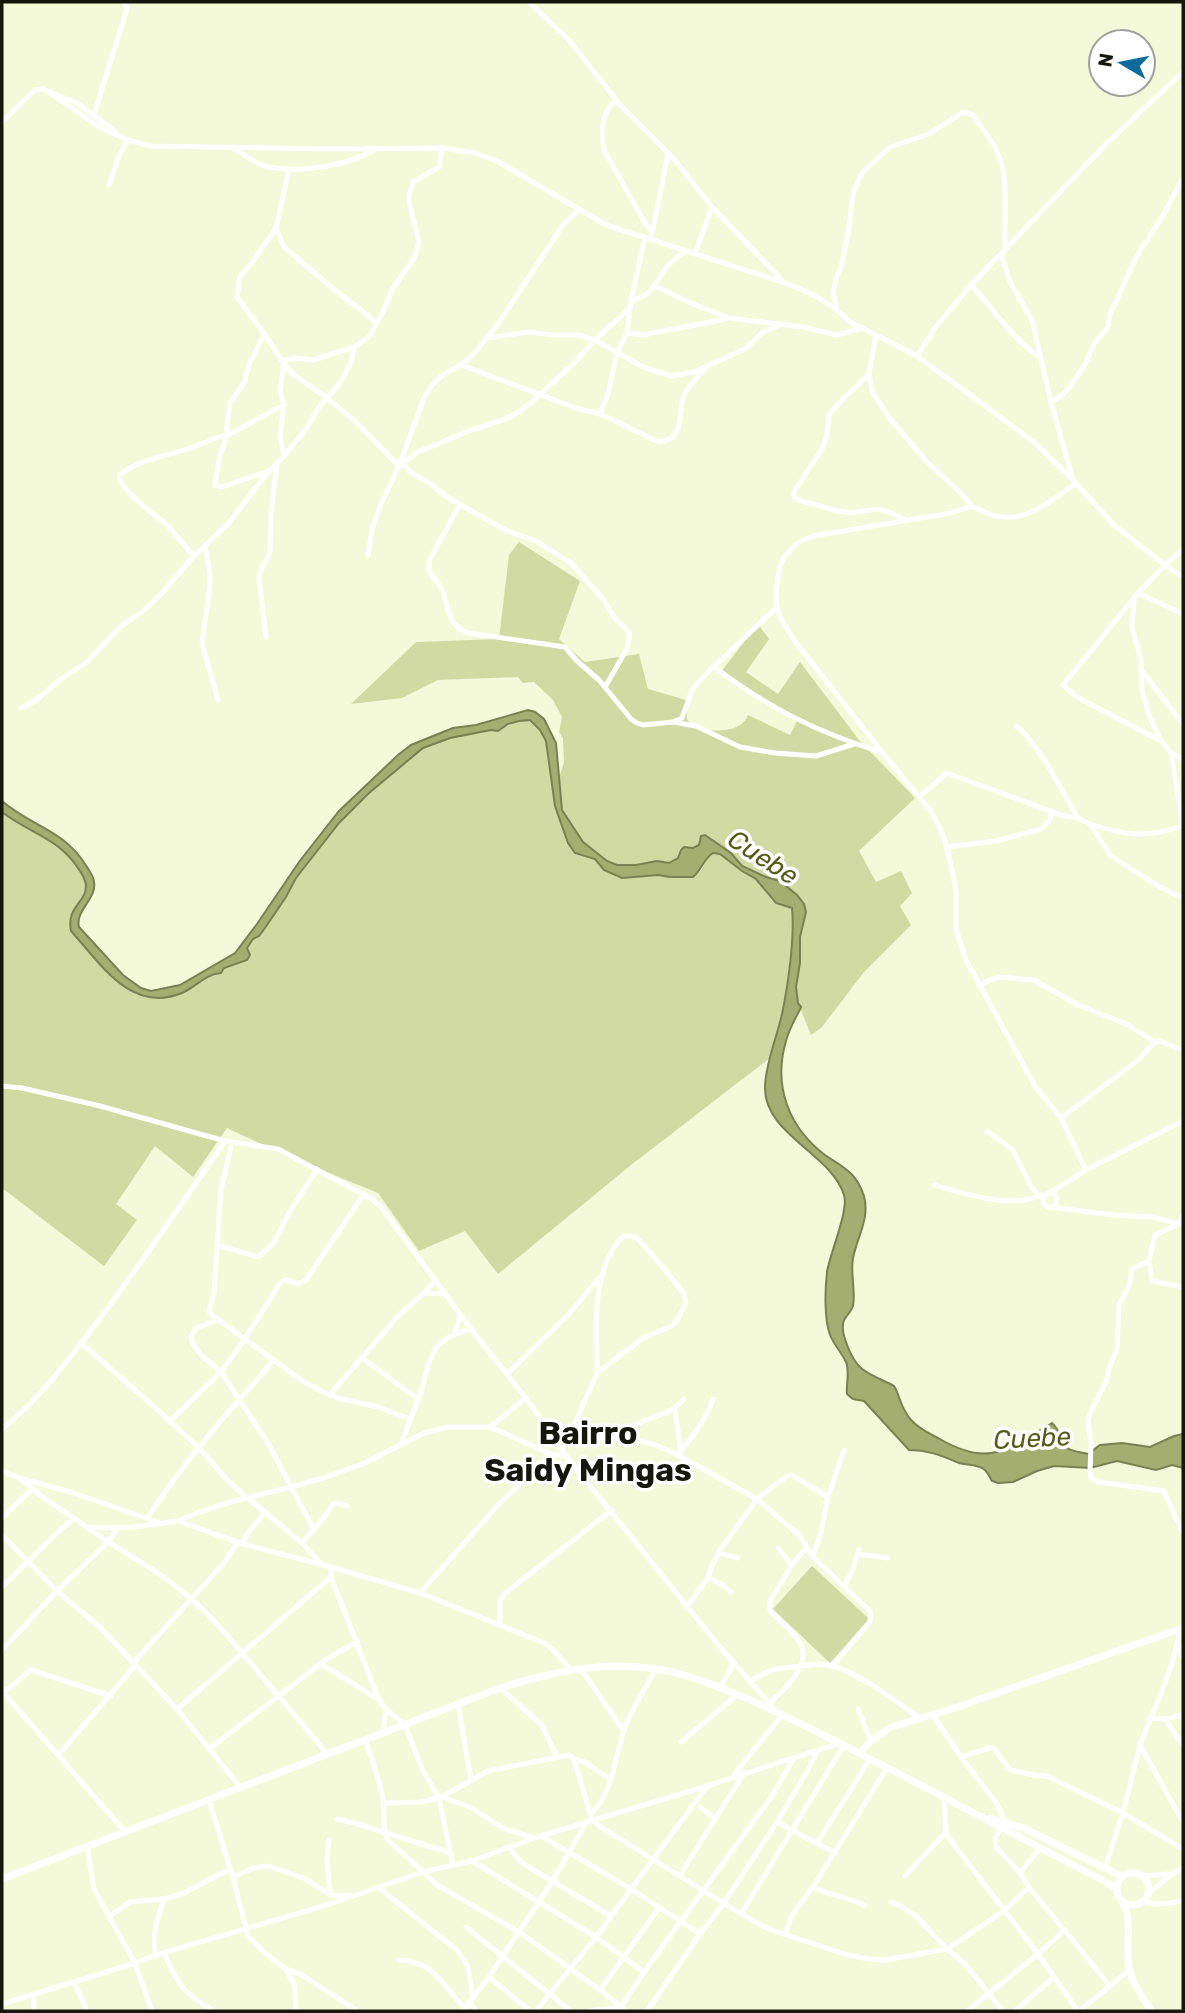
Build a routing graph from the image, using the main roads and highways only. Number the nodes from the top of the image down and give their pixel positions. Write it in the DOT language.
graph roads {
  1 [pos="1182,1628"];
  2 [pos="860,1753"];
  3 [pos="1003,1825"];
  4 [pos="1123,1877"];
  5 [pos="2,1879"];
  6 [pos="1117,1888"];
  7 [pos="1144,1899"];
  8 [pos="1122,1901"];
  9 [pos="1129,1923"];
  10 [pos="1152,2011"];
  1 -- 2 [label="main road"];
  2 -- 3 [label="main road"];
  2 -- 5 [label="main road"];
  3 -- 4 [label="main road"];
  3 -- 6 [label="main road"];
  4 -- 6 [label="main road"];
  4 -- 7 [label="main road"];
  6 -- 8 [label="main road"];
  7 -- 8 [label="main road"];
  7 -- 9 [label="main road"];
  8 -- 9 [label="main road"];
  9 -- 10 [label="main road"];
}
